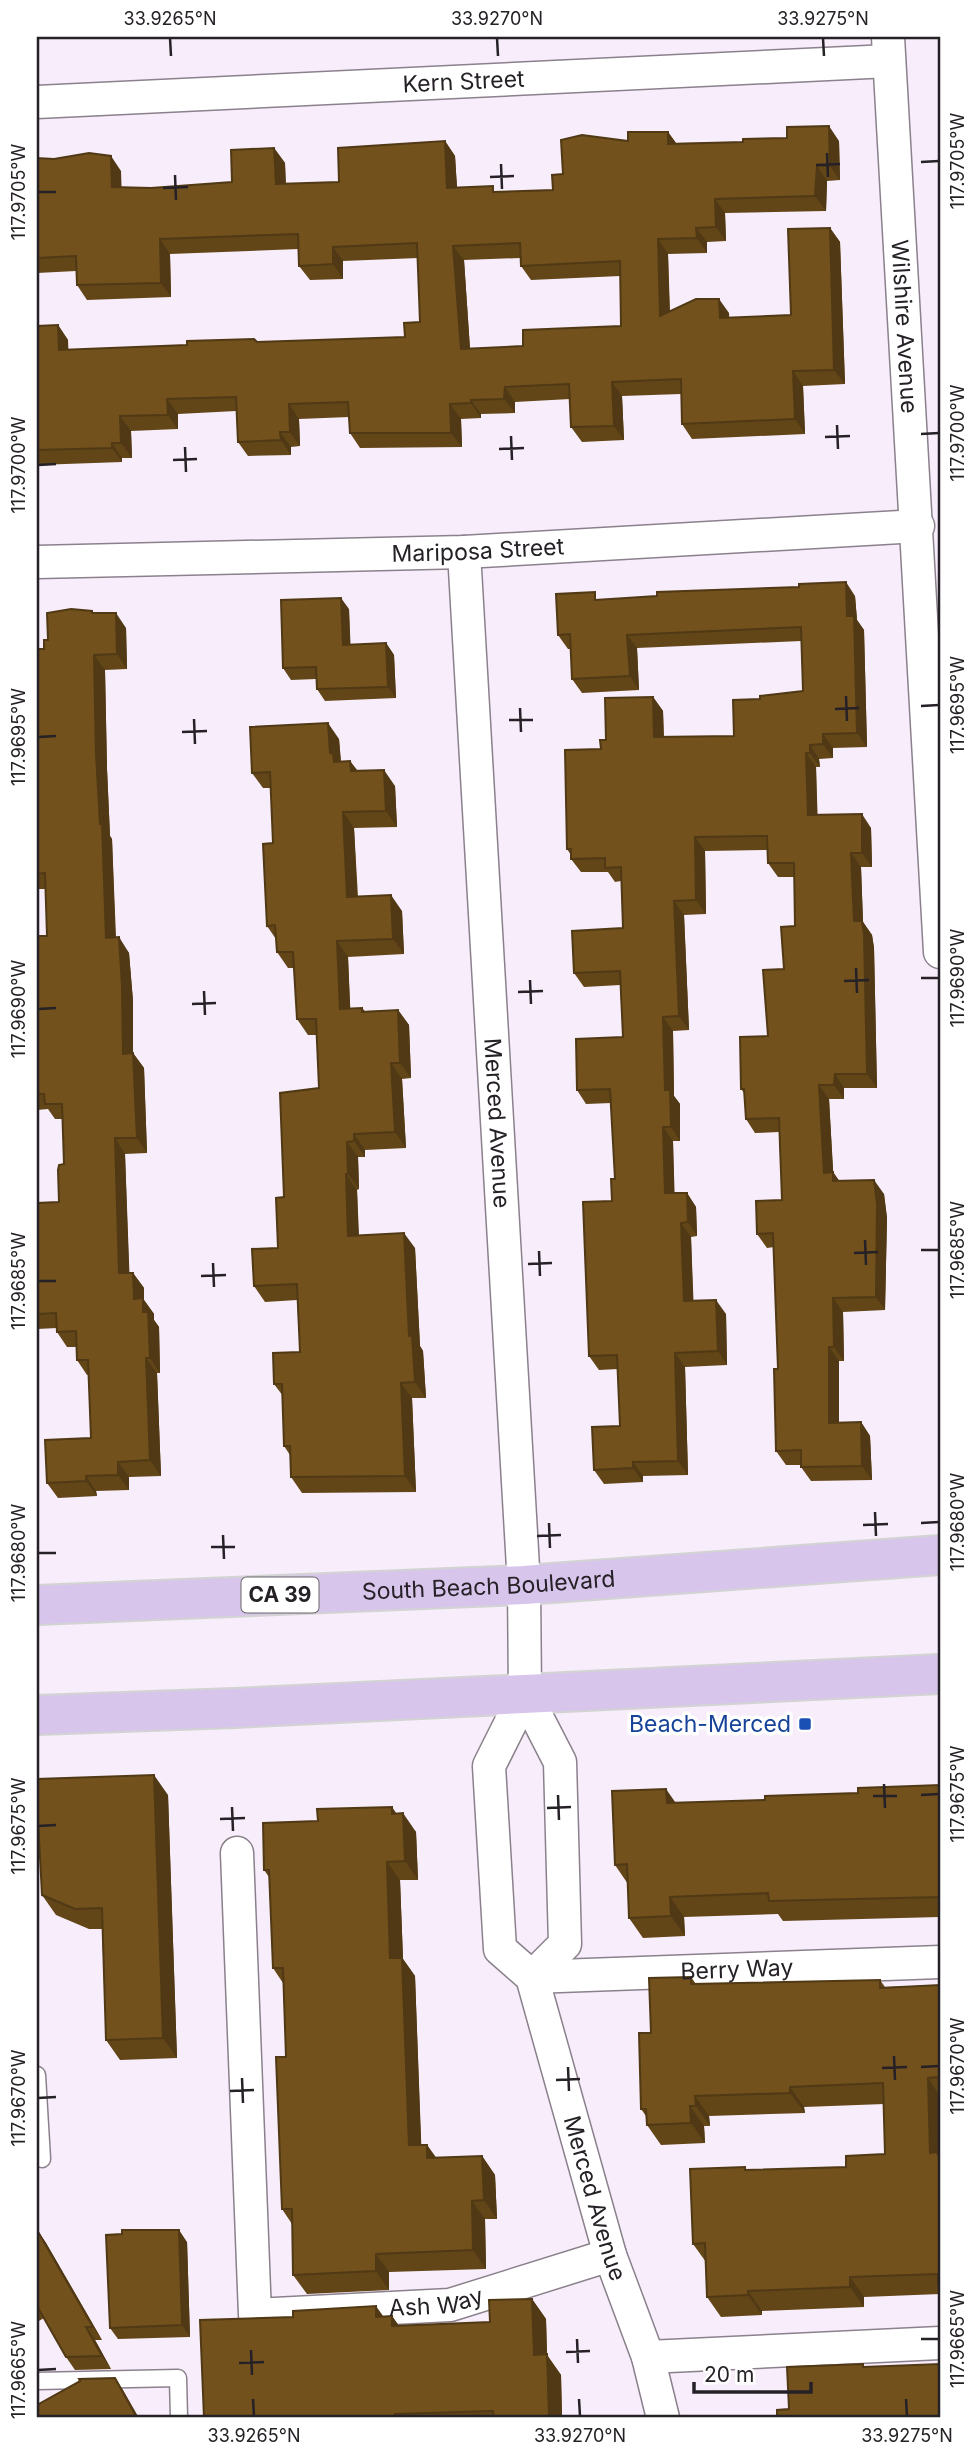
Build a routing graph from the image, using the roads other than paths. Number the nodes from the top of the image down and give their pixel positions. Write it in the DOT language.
graph roads {
  1 [pos="889,49"];
  2 [pos="37,102"];
  3 [pos="918,527"];
  4 [pos="464,552"];
  5 [pos="37,562"];
  6 [pos="940,952"];
  7 [pos="940,1555"];
  8 [pos="524,1585"];
  9 [pos="37,1605"];
  10 [pos="940,1674"];
  11 [pos="525,1694"];
  12 [pos="37,1715"];
  13 [pos="237,1853"];
  14 [pos="940,1962"];
  15 [pos="532,1977"];
  16 [pos="37,2075"];
  17 [pos="42,2159"];
  18 [pos="610,2255"];
  19 [pos="940,2343"];
  20 [pos="648,2357"];
  21 [pos="37,2381"];
  22 [pos="179,2418"];
  23 [pos="663,2418"];
  1 -- 2 [label="street, Kern Street"];
  1 -- 3 [label="street, Wilshire Avenue"];
  3 -- 4 [label="street, Mariposa Street"];
  3 -- 6 [label="street, Wilshire Avenue"];
  4 -- 5 [label="street, Mariposa Street"];
  4 -- 8 [label="street, Merced Avenue"];
  7 -- 8 [label="main road, South Beach Boulevard / CA 39"];
  8 -- 9 [label="main road, South Beach Boulevard / CA 39"];
  8 -- 11 [label="street, Merced Avenue"];
  10 -- 11 [label="main road"];
  11 -- 12 [label="main road"];
  11 -- 15 [label="street, Merced Avenue"];
  11 -- 15 [label="street, Merced Avenue"];
  13 -- 18 [label="street, Ash Way"];
  14 -- 15 [label="street, Berry Way"];
  15 -- 18 [label="street, Merced Avenue"];
  16 -- 17 [label="lane"];
  18 -- 20 [label="street, Merced Avenue"];
  19 -- 20 [label="street"];
  20 -- 23 [label="street, Merced Avenue"];
  21 -- 22 [label="lane"];
}
